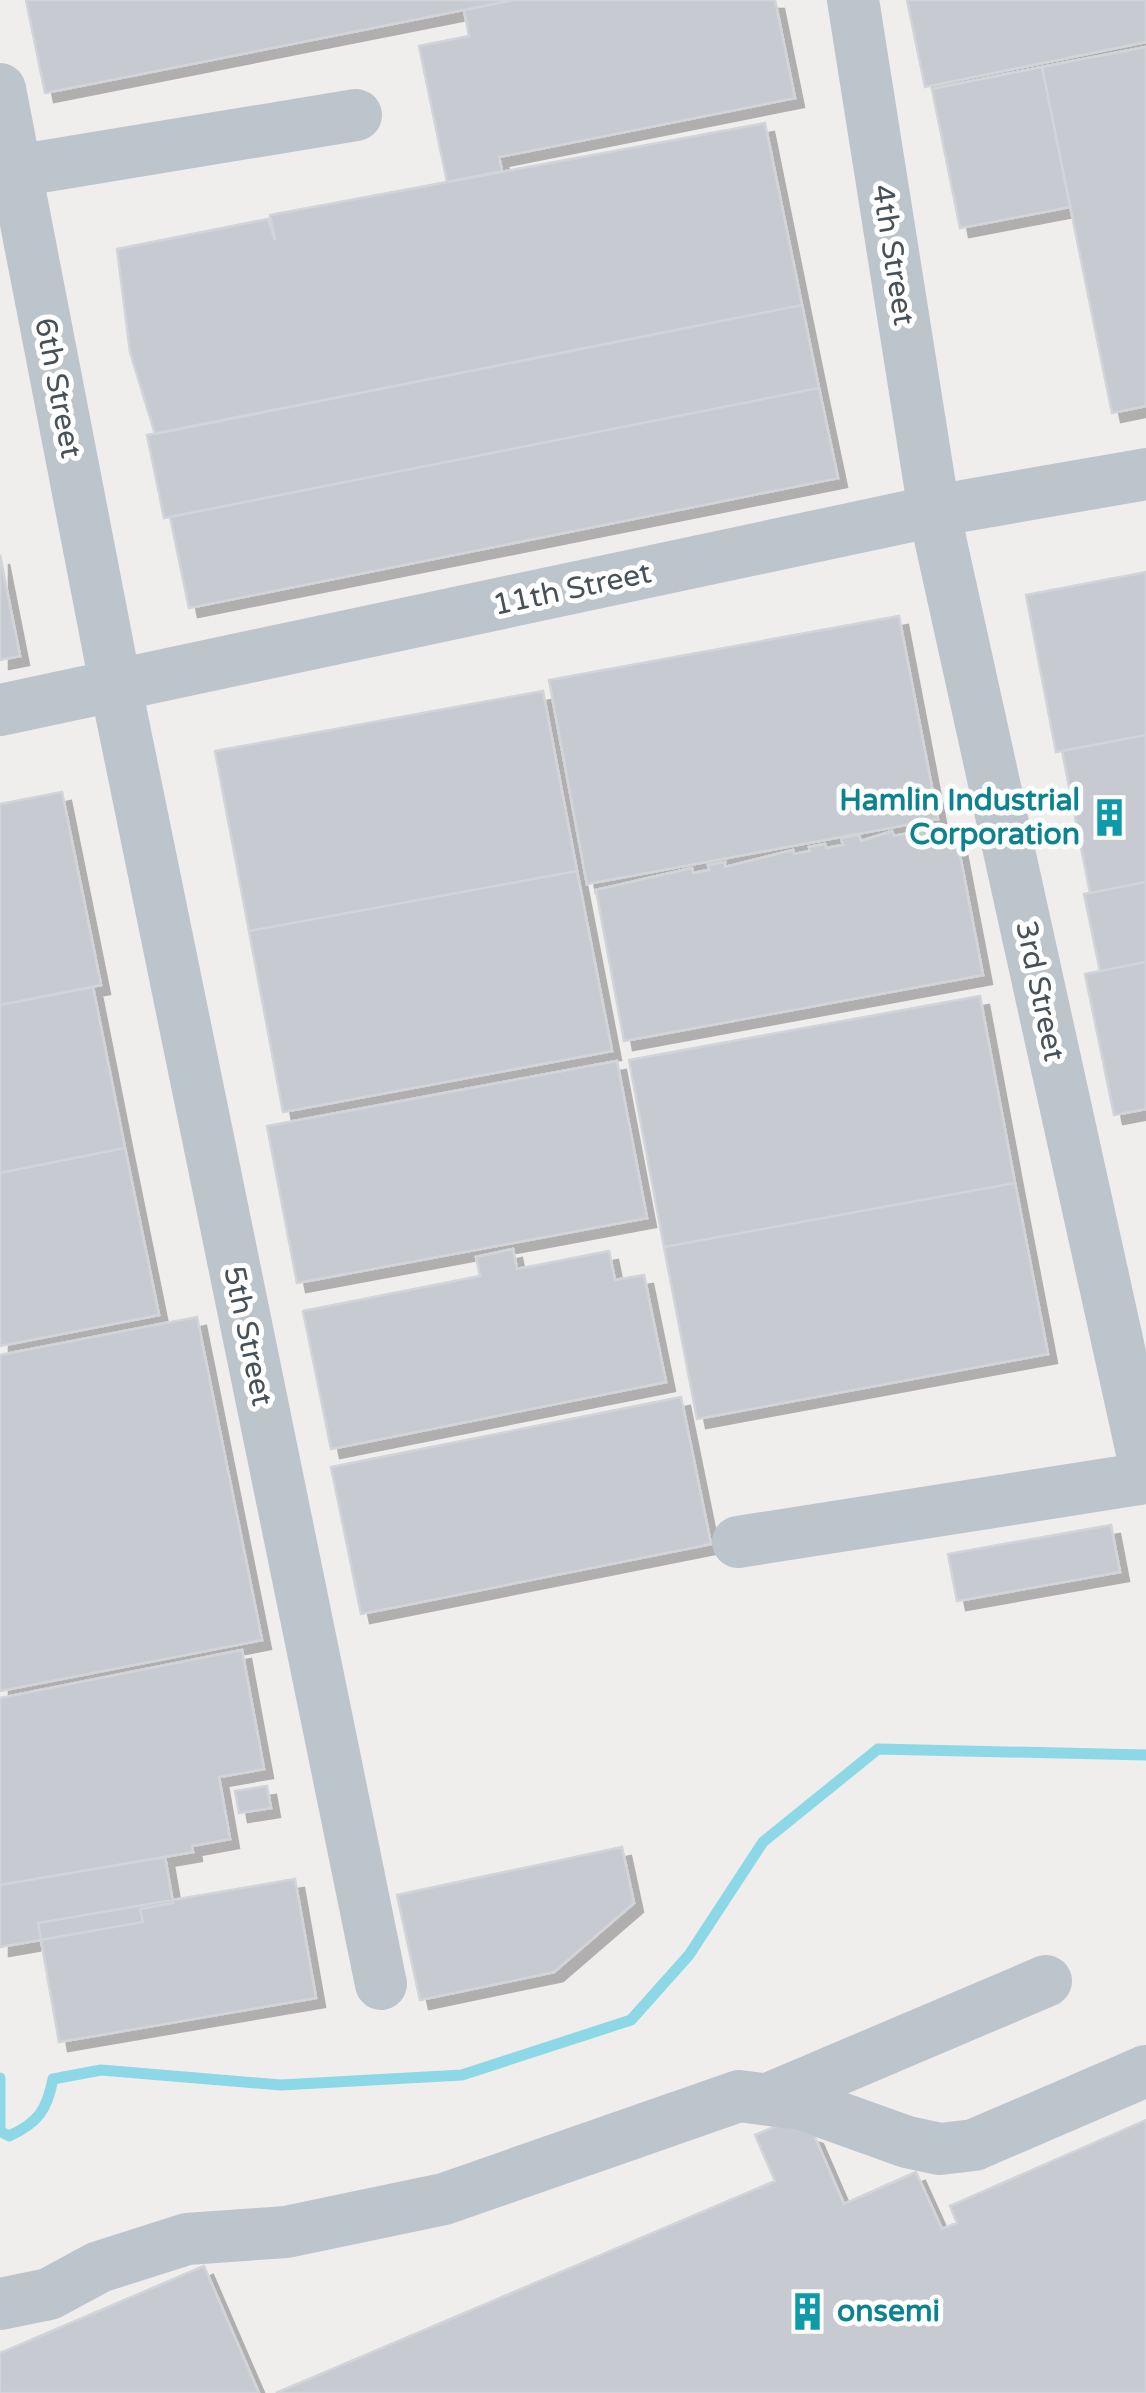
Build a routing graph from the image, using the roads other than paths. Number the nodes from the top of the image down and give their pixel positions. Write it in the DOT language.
graph roads {
  1 [pos="853,0"];
  2 [pos="0,88"];
  3 [pos="356,115"];
  4 [pos="16,171"];
  5 [pos="1146,474"];
  6 [pos="934,510"];
  7 [pos="116,688"];
  8 [pos="0,710"];
  9 [pos="1146,1474"];
  10 [pos="738,1542"];
  11 [pos="1046,1981"];
  12 [pos="381,1984"];
  13 [pos="1146,2071"];
  14 [pos="773,2097"];
  15 [pos="0,2304"];
  1 -- 6 [label="lane, 4th Street"];
  2 -- 4 [label="lane, 6th Street"];
  3 -- 4 [label="lane"];
  4 -- 7 [label="lane, 6th Street"];
  5 -- 6 [label="lane, 11th Street"];
  6 -- 7 [label="lane, 11th Street"];
  6 -- 9 [label="lane, 3rd Street"];
  7 -- 8 [label="lane, 11th Street"];
  7 -- 12 [label="lane, 5th Street"];
  9 -- 10 [label="lane"];
  11 -- 14 [label="lane"];
  13 -- 14 [label="lane"];
  14 -- 15 [label="lane"];
}
